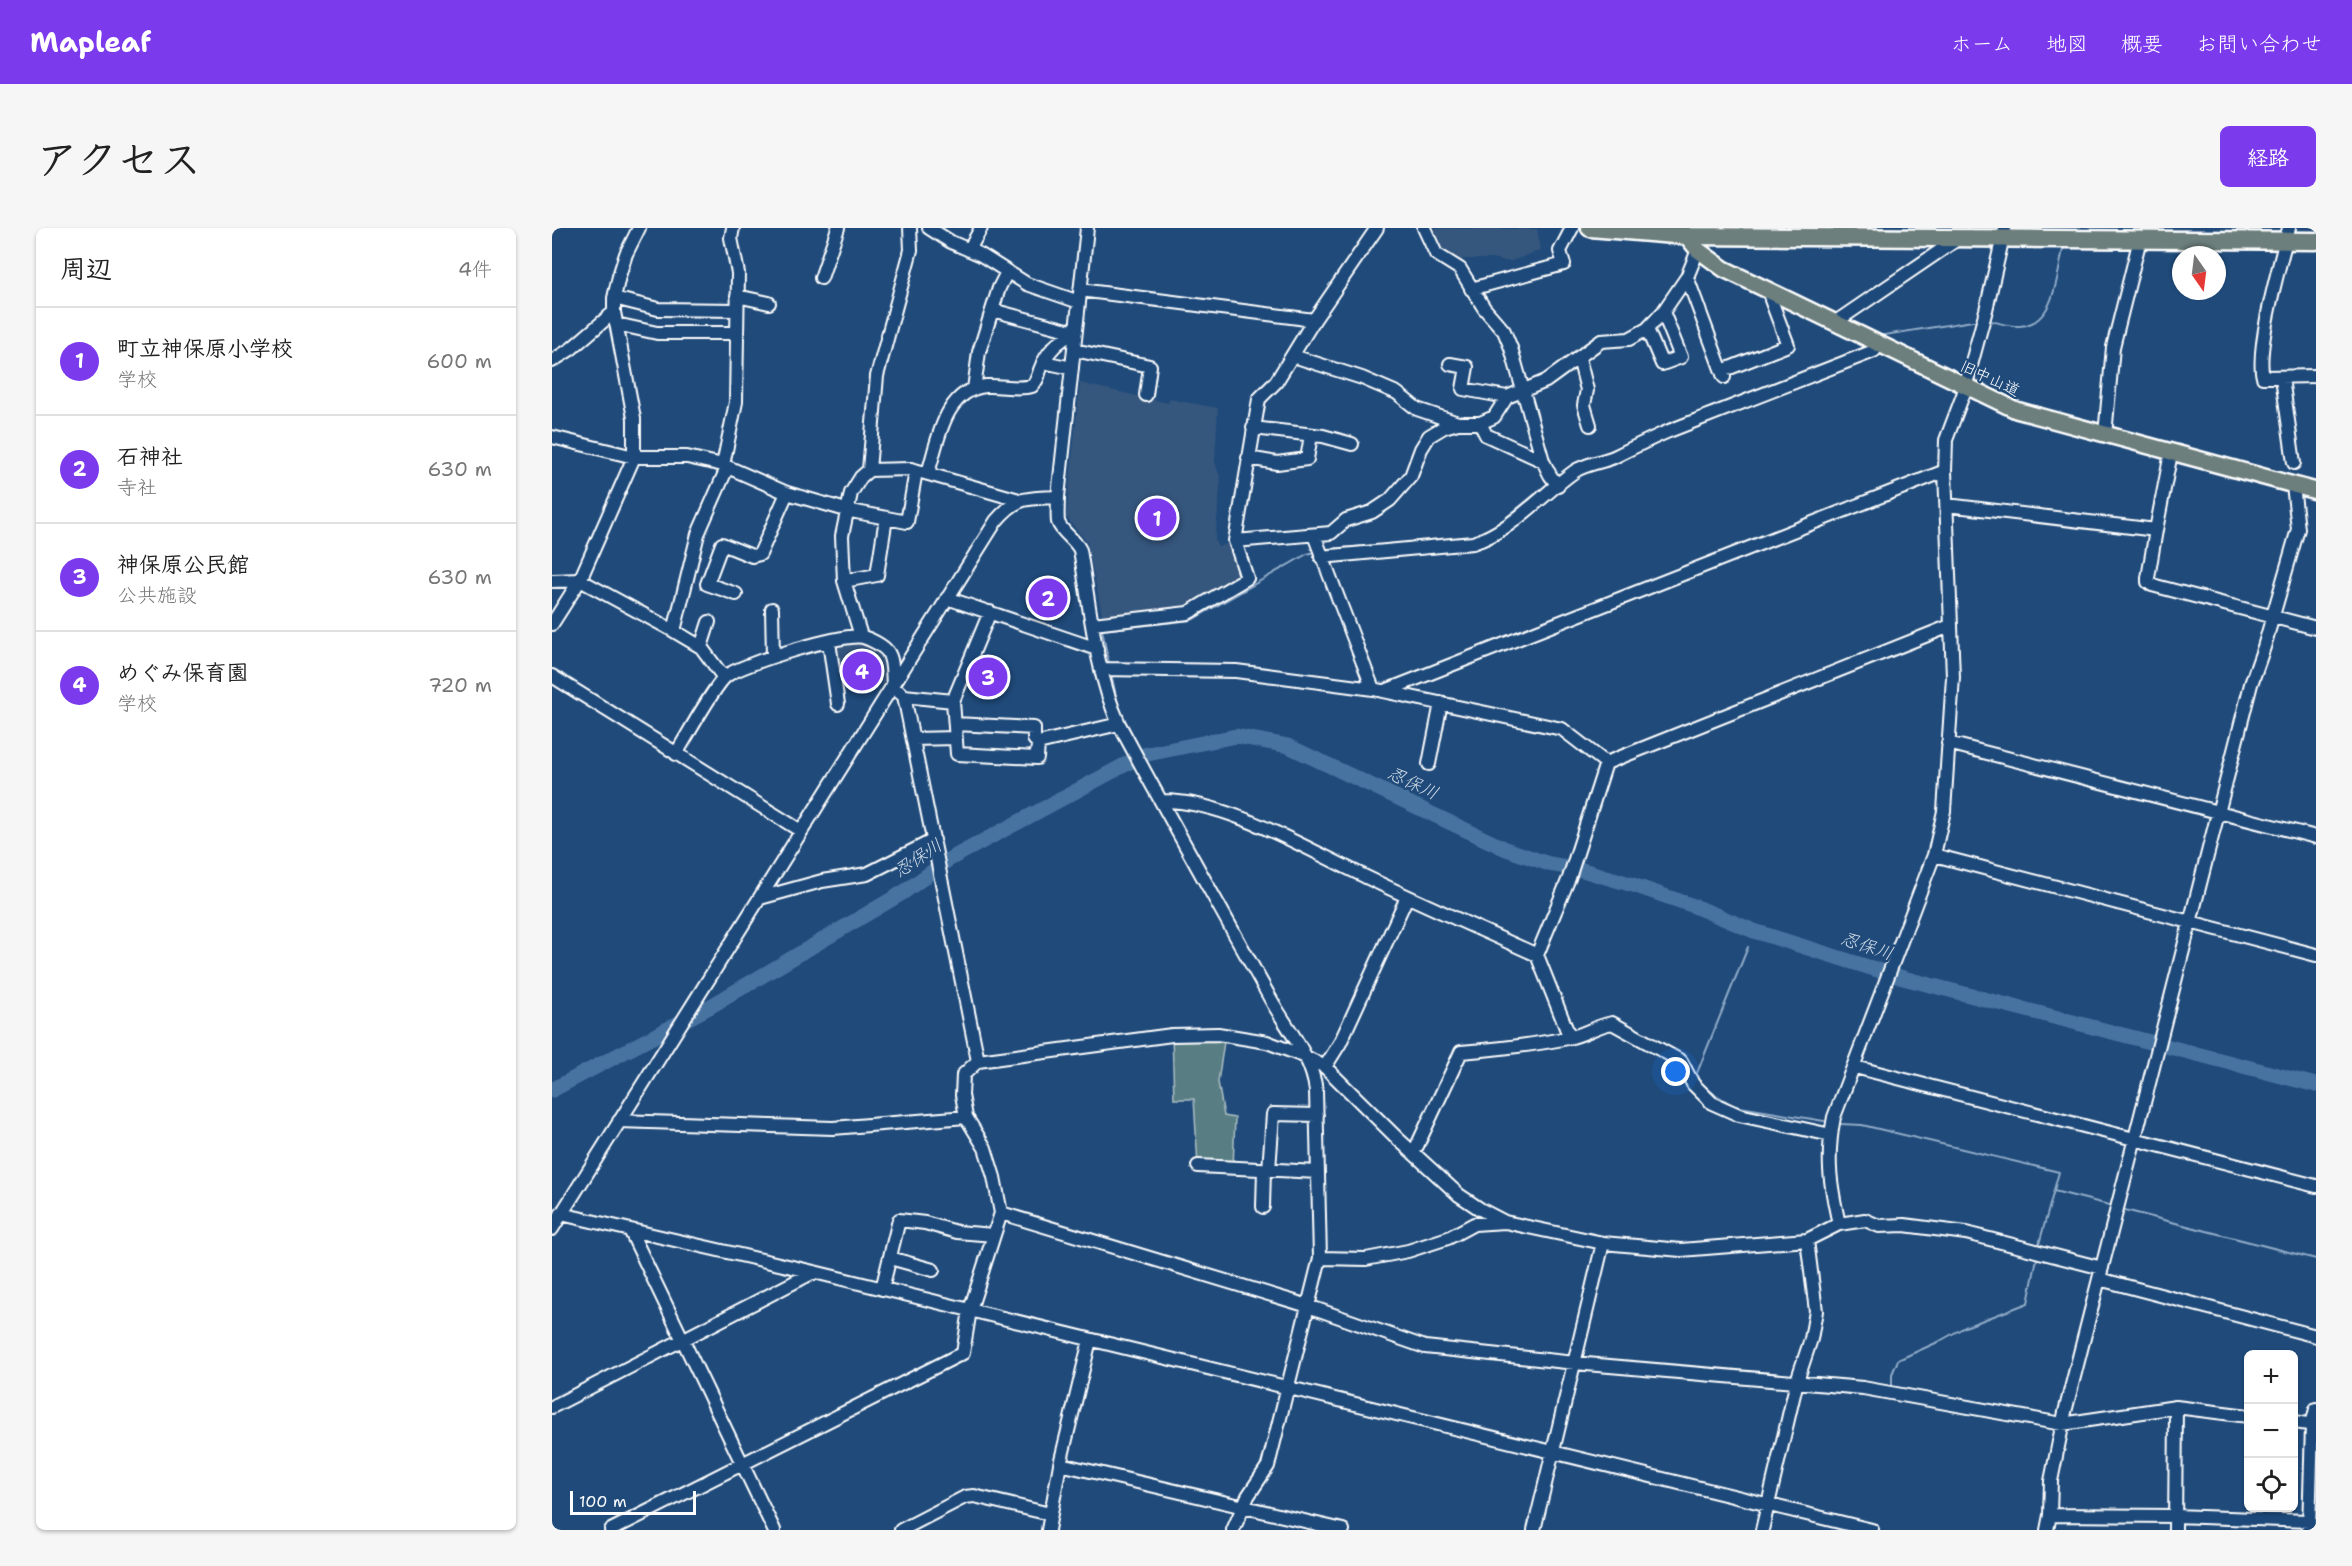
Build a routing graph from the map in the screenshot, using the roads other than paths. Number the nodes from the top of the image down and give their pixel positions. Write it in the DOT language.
graph roads {
  1 [pos="639,228"];
  2 [pos="733,228"];
  3 [pos="838,228"];
  4 [pos="910,228"];
  5 [pos="929,228"];
  6 [pos="981,228"];
  7 [pos="1087,228"];
  8 [pos="1377,228"];
  9 [pos="1424,228"];
  10 [pos="1572,228"];
  11 [pos="1590,228"];
  12 [pos="1683,232"];
  13 [pos="2004,233"];
  14 [pos="2232,234"];
  15 [pos="2287,234"];
  16 [pos="1959,238"];
  17 [pos="2140,240"];
  18 [pos="2316,241"];
  19 [pos="969,250"];
  20 [pos="1698,250"];
  21 [pos="1007,272"];
  22 [pos="1687,277"];
  23 [pos="820,278"];
  24 [pos="1472,289"];
  25 [pos="1773,294"];
  26 [pos="737,296"];
  27 [pos="1079,296"];
  28 [pos="614,298"];
  29 [pos="770,303"];
  30 [pos="736,310"];
  31 [pos="992,310"];
  32 [pos="1664,312"];
  33 [pos="615,318"];
  34 [pos="1314,320"];
  35 [pos="1836,324"];
  36 [pos="1647,329"];
  37 [pos="1075,332"];
  38 [pos="736,333"];
  39 [pos="1875,343"];
  40 [pos="1074,350"];
  41 [pos="1293,356"];
  42 [pos="1579,358"];
  43 [pos="552,361"];
  44 [pos="1043,363"];
  45 [pos="1450,364"];
  46 [pos="1072,368"];
  47 [pos="2316,376"];
  48 [pos="2282,378"];
  49 [pos="1964,386"];
  50 [pos="974,389"];
  51 [pos="1523,390"];
  52 [pos="1146,395"];
  53 [pos="1507,397"];
  54 [pos="1458,423"];
  55 [pos="1480,423"];
  56 [pos="1590,424"];
  57 [pos="1253,428"];
  58 [pos="1311,435"];
  59 [pos="2105,435"];
  60 [pos="552,436"];
  61 [pos="1352,444"];
  62 [pos="2171,453"];
  63 [pos="634,456"];
  64 [pos="1248,458"];
  65 [pos="1543,462"];
  66 [pos="2294,464"];
  67 [pos="725,466"];
  68 [pos="869,470"];
  69 [pos="1945,471"];
  70 [pos="922,472"];
  71 [pos="2293,485"];
  72 [pos="1558,486"];
  73 [pos="2316,490"];
  74 [pos="787,493"];
  75 [pos="1058,496"];
  76 [pos="1019,500"];
  77 [pos="1947,505"];
  78 [pos="846,510"];
  79 [pos="886,518"];
  80 [pos="2156,530"];
  81 [pos="1314,535"];
  82 [pos="1235,541"];
  83 [pos="1321,557"];
  84 [pos="579,580"];
  85 [pos="552,581"];
  86 [pos="844,581"];
  87 [pos="736,594"];
  88 [pos="947,598"];
  89 [pos="772,609"];
  90 [pos="990,612"];
  91 [pos="2272,617"];
  92 [pos="709,622"];
  93 [pos="552,624"];
  94 [pos="1093,624"];
  95 [pos="1950,626"];
  96 [pos="2316,628"];
  97 [pos="674,631"];
  98 [pos="861,636"];
  99 [pos="829,642"];
  100 [pos="701,647"];
  101 [pos="1097,649"];
  102 [pos="773,656"];
  103 [pos="1101,669"];
  104 [pos="552,676"];
  105 [pos="723,678"];
  106 [pos="893,687"];
  107 [pos="1379,690"];
  108 [pos="904,696"];
  109 [pos="953,701"];
  110 [pos="1441,703"];
  111 [pos="838,704"];
  112 [pos="955,724"];
  113 [pos="1119,724"];
  114 [pos="956,738"];
  115 [pos="913,739"];
  116 [pos="1948,742"];
  117 [pos="1038,743"];
  118 [pos="676,754"];
  119 [pos="1606,763"];
  120 [pos="1429,764"];
  121 [pos="1161,801"];
  122 [pos="2220,812"];
  123 [pos="801,831"];
  124 [pos="2316,837"];
  125 [pos="934,840"];
  126 [pos="1934,855"];
  127 [pos="1407,897"];
  128 [pos="760,898"];
  129 [pos="2191,923"];
  130 [pos="2316,954"];
  131 [pos="1537,955"];
  132 [pos="1570,1038"];
  133 [pos="1306,1057"];
  134 [pos="978,1061"];
  135 [pos="1324,1067"];
  136 [pos="1855,1067"];
  137 [pos="1317,1115"];
  138 [pos="966,1117"];
  139 [pos="619,1121"];
  140 [pos="1831,1135"];
  141 [pos="2136,1140"];
  142 [pos="1411,1151"];
  143 [pos="1198,1166"];
  144 [pos="1267,1170"];
  145 [pos="1318,1172"];
  146 [pos="2316,1186"];
  147 [pos="1263,1207"];
  148 [pos="561,1214"];
  149 [pos="1001,1214"];
  150 [pos="1505,1222"];
  151 [pos="1839,1224"];
  152 [pos="552,1229"];
  153 [pos="630,1230"];
  154 [pos="994,1235"];
  155 [pos="1807,1240"];
  156 [pos="1603,1243"];
  157 [pos="890,1258"];
  158 [pos="1320,1258"];
  159 [pos="933,1270"];
  160 [pos="814,1272"];
  161 [pos="2100,1274"];
  162 [pos="882,1289"];
  163 [pos="1309,1306"];
  164 [pos="970,1310"];
  165 [pos="2316,1336"];
  166 [pos="682,1340"];
  167 [pos="1090,1340"];
  168 [pos="1575,1363"];
  169 [pos="1797,1381"];
  170 [pos="1288,1388"];
  171 [pos="552,1407"];
  172 [pos="2176,1407"];
  173 [pos="2316,1409"];
  174 [pos="2244,1416"];
  175 [pos="2298,1423"];
  176 [pos="2062,1424"];
  177 [pos="2314,1425"];
  178 [pos="1554,1452"];
  179 [pos="1060,1464"];
  180 [pos="742,1465"];
  181 [pos="2313,1496"];
  182 [pos="1768,1504"];
  183 [pos="1243,1507"];
  184 [pos="1050,1514"];
  185 [pos="2050,1515"];
  186 [pos="2175,1516"];
  187 [pos="2309,1525"];
  188 [pos="611,1530"];
  189 [pos="774,1530"];
  190 [pos="901,1530"];
  191 [pos="1048,1530"];
  192 [pos="1233,1530"];
  193 [pos="1343,1530"];
  194 [pos="1534,1530"];
  195 [pos="1762,1530"];
  196 [pos="1872,1530"];
  197 [pos="2047,1530"];
  198 [pos="2175,1530"];
  1 -- 28 [label="street"];
  2 -- 26 [label="street"];
  3 -- 23 [label="street"];
  4 -- 68 [label="street"];
  5 -- 19 [label="street"];
  6 -- 19 [label="street"];
  7 -- 27 [label="street"];
  8 -- 34 [label="street"];
  9 -- 24 [label="street"];
  10 -- 24 [label="street"];
  11 -- 12 [label="highway"];
  12 -- 16 [label="highway"];
  12 -- 20 [label="main road, 旧中山道"];
  13 -- 16 [label="highway"];
  13 -- 17 [label="highway"];
  13 -- 49 [label="street"];
  14 -- 15 [label="highway"];
  14 -- 17 [label="highway"];
  15 -- 18 [label="highway"];
  15 -- 48 [label="street"];
  16 -- 35 [label="street"];
  17 -- 59 [label="street"];
  19 -- 21 [label="street"];
  20 -- 22 [label="street"];
  20 -- 25 [label="main road, 旧中山道"];
  21 -- 27 [label="street"];
  21 -- 31 [label="street"];
  22 -- 25 [label="street"];
  22 -- 32 [label="street"];
  24 -- 51 [label="street"];
  25 -- 35 [label="main road, 旧中山道"];
  26 -- 29 [label="street"];
  26 -- 30 [label="street"];
  27 -- 34 [label="street"];
  27 -- 37 [label="street"];
  28 -- 30 [label="street"];
  28 -- 33 [label="street"];
  30 -- 38 [label="street"];
  31 -- 37 [label="street"];
  31 -- 50 [label="street"];
  32 -- 36 [label="street"];
  32 -- 36 [label="street"];
  33 -- 38 [label="street"];
  33 -- 43 [label="street"];
  33 -- 63 [label="street"];
  34 -- 41 [label="street"];
  35 -- 39 [label="main road, 旧中山道"];
  36 -- 42 [label="street"];
  37 -- 40 [label="street"];
  37 -- 44 [label="street"];
  38 -- 67 [label="street"];
  39 -- 49 [label="main road, 旧中山道"];
  39 -- 72 [label="street"];
  40 -- 46 [label="street"];
  40 -- 52 [label="street"];
  41 -- 54 [label="street"];
  41 -- 57 [label="street"];
  42 -- 51 [label="street"];
  42 -- 56 [label="street"];
  44 -- 46 [label="street"];
  44 -- 50 [label="street"];
  45 -- 53 [label="street"];
  46 -- 75 [label="street"];
  47 -- 48 [label="street"];
  48 -- 66 [label="street"];
  49 -- 59 [label="main road, 旧中山道"];
  49 -- 69 [label="street"];
  50 -- 70 [label="street"];
  51 -- 53 [label="street"];
  51 -- 65 [label="street"];
  53 -- 55 [label="street"];
  54 -- 55 [label="street"];
  54 -- 81 [label="street"];
  55 -- 65 [label="street"];
  57 -- 58 [label="street"];
  57 -- 64 [label="street"];
  58 -- 61 [label="street"];
  58 -- 64 [label="street"];
  59 -- 62 [label="main road, 旧中山道"];
  60 -- 63 [label="street"];
  62 -- 71 [label="main road, 旧中山道"];
  62 -- 80 [label="street"];
  63 -- 67 [label="street"];
  63 -- 84 [label="street"];
  64 -- 82 [label="street"];
  65 -- 72 [label="street"];
  67 -- 74 [label="street"];
  67 -- 97 [label="street"];
  68 -- 70 [label="street"];
  68 -- 78 [label="street"];
  69 -- 77 [label="street"];
  69 -- 107 [label="street"];
  70 -- 76 [label="street"];
  70 -- 79 [label="street"];
  71 -- 73 [label="main road, 旧中山道"];
  71 -- 91 [label="street"];
  72 -- 83 [label="street"];
  74 -- 78 [label="street"];
  74 -- 87 [label="street"];
  75 -- 76 [label="street"];
  75 -- 94 [label="street"];
  76 -- 88 [label="street"];
  77 -- 80 [label="street"];
  77 -- 95 [label="street"];
  78 -- 79 [label="street"];
  78 -- 86 [label="street"];
  79 -- 86 [label="street"];
  80 -- 91 [label="street"];
  81 -- 82 [label="street"];
  81 -- 83 [label="street"];
  82 -- 94 [label="street"];
  83 -- 107 [label="street"];
  84 -- 85 [label="street"];
  84 -- 93 [label="street"];
  84 -- 97 [label="street"];
  86 -- 98 [label="street"];
  88 -- 90 [label="street"];
  88 -- 106 [label="street"];
  89 -- 102 [label="street"];
  90 -- 101 [label="street"];
  90 -- 109 [label="street"];
  91 -- 96 [label="street"];
  91 -- 122 [label="street"];
  92 -- 100 [label="street"];
  94 -- 101 [label="street"];
  95 -- 116 [label="street"];
  95 -- 119 [label="street"];
  97 -- 100 [label="street"];
  98 -- 99 [label="street"];
  98 -- 106 [label="street"];
  99 -- 102 [label="street"];
  99 -- 111 [label="street"];
  100 -- 105 [label="street"];
  101 -- 103 [label="street"];
  102 -- 105 [label="street"];
  103 -- 107 [label="street"];
  103 -- 113 [label="street"];
  104 -- 118 [label="street"];
  105 -- 118 [label="street"];
  106 -- 108 [label="street"];
  106 -- 123 [label="street"];
  107 -- 110 [label="street"];
  108 -- 109 [label="street"];
  108 -- 115 [label="street"];
  109 -- 112 [label="street"];
  110 -- 119 [label="street"];
  110 -- 120 [label="street"];
  112 -- 114 [label="street"];
  112 -- 117 [label="street"];
  113 -- 117 [label="street"];
  113 -- 121 [label="street"];
  114 -- 115 [label="street"];
  114 -- 117 [label="street"];
  115 -- 125 [label="street"];
  116 -- 122 [label="street"];
  116 -- 126 [label="street"];
  118 -- 123 [label="street"];
  119 -- 131 [label="street"];
  121 -- 127 [label="street"];
  121 -- 133 [label="street"];
  122 -- 124 [label="street"];
  122 -- 129 [label="street"];
  123 -- 128 [label="street"];
  125 -- 128 [label="street"];
  125 -- 134 [label="street"];
  126 -- 129 [label="street"];
  126 -- 136 [label="street"];
  127 -- 131 [label="street"];
  127 -- 135 [label="street"];
  128 -- 139 [label="street"];
  129 -- 130 [label="street"];
  129 -- 141 [label="street"];
  131 -- 132 [label="street"];
  132 -- 140 [label="street"];
  132 -- 142 [label="street"];
  133 -- 134 [label="street"];
  133 -- 135 [label="street"];
  133 -- 137 [label="street"];
  134 -- 138 [label="street"];
  135 -- 142 [label="street"];
  136 -- 140 [label="street"];
  136 -- 141 [label="street"];
  137 -- 144 [label="street"];
  137 -- 145 [label="street"];
  138 -- 139 [label="street"];
  138 -- 149 [label="street"];
  139 -- 148 [label="street"];
  140 -- 151 [label="street"];
  141 -- 146 [label="street"];
  141 -- 161 [label="street"];
  142 -- 150 [label="street"];
  143 -- 144 [label="street"];
  144 -- 145 [label="street"];
  144 -- 147 [label="street"];
  145 -- 158 [label="street"];
  148 -- 152 [label="street"];
  148 -- 153 [label="street"];
  149 -- 154 [label="street"];
  149 -- 163 [label="street"];
  150 -- 156 [label="street"];
  150 -- 158 [label="street"];
  151 -- 155 [label="street"];
  151 -- 161 [label="street"];
  153 -- 160 [label="street"];
  153 -- 166 [label="street"];
  154 -- 157 [label="street"];
  154 -- 164 [label="street"];
  155 -- 156 [label="street"];
  155 -- 169 [label="street"];
  156 -- 168 [label="street"];
  157 -- 159 [label="street"];
  157 -- 162 [label="street"];
  158 -- 163 [label="street"];
  160 -- 162 [label="street"];
  160 -- 166 [label="street"];
  161 -- 165 [label="street"];
  161 -- 176 [label="street"];
  162 -- 164 [label="street"];
  163 -- 168 [label="street"];
  163 -- 170 [label="street"];
  164 -- 167 [label="street"];
  164 -- 180 [label="street"];
  166 -- 171 [label="street"];
  166 -- 180 [label="street"];
  167 -- 170 [label="street"];
  167 -- 179 [label="street"];
  168 -- 169 [label="street"];
  168 -- 178 [label="street"];
  169 -- 176 [label="street"];
  169 -- 182 [label="street"];
  170 -- 178 [label="street"];
  170 -- 183 [label="street"];
  172 -- 174 [label="street"];
  172 -- 176 [label="street"];
  172 -- 186 [label="street"];
  173 -- 177 [label="street"];
  175 -- 177 [label="street"];
  176 -- 185 [label="street"];
  177 -- 181 [label="street"];
  178 -- 182 [label="street"];
  178 -- 194 [label="street"];
  179 -- 183 [label="street"];
  179 -- 184 [label="street"];
  180 -- 188 [label="street"];
  180 -- 189 [label="street"];
  181 -- 187 [label="street"];
  182 -- 195 [label="street"];
  182 -- 196 [label="street"];
  183 -- 192 [label="street"];
  183 -- 193 [label="street"];
  184 -- 190 [label="street"];
  184 -- 191 [label="street"];
  185 -- 186 [label="street"];
  185 -- 197 [label="street"];
  186 -- 187 [label="street"];
  186 -- 198 [label="street"];
}
